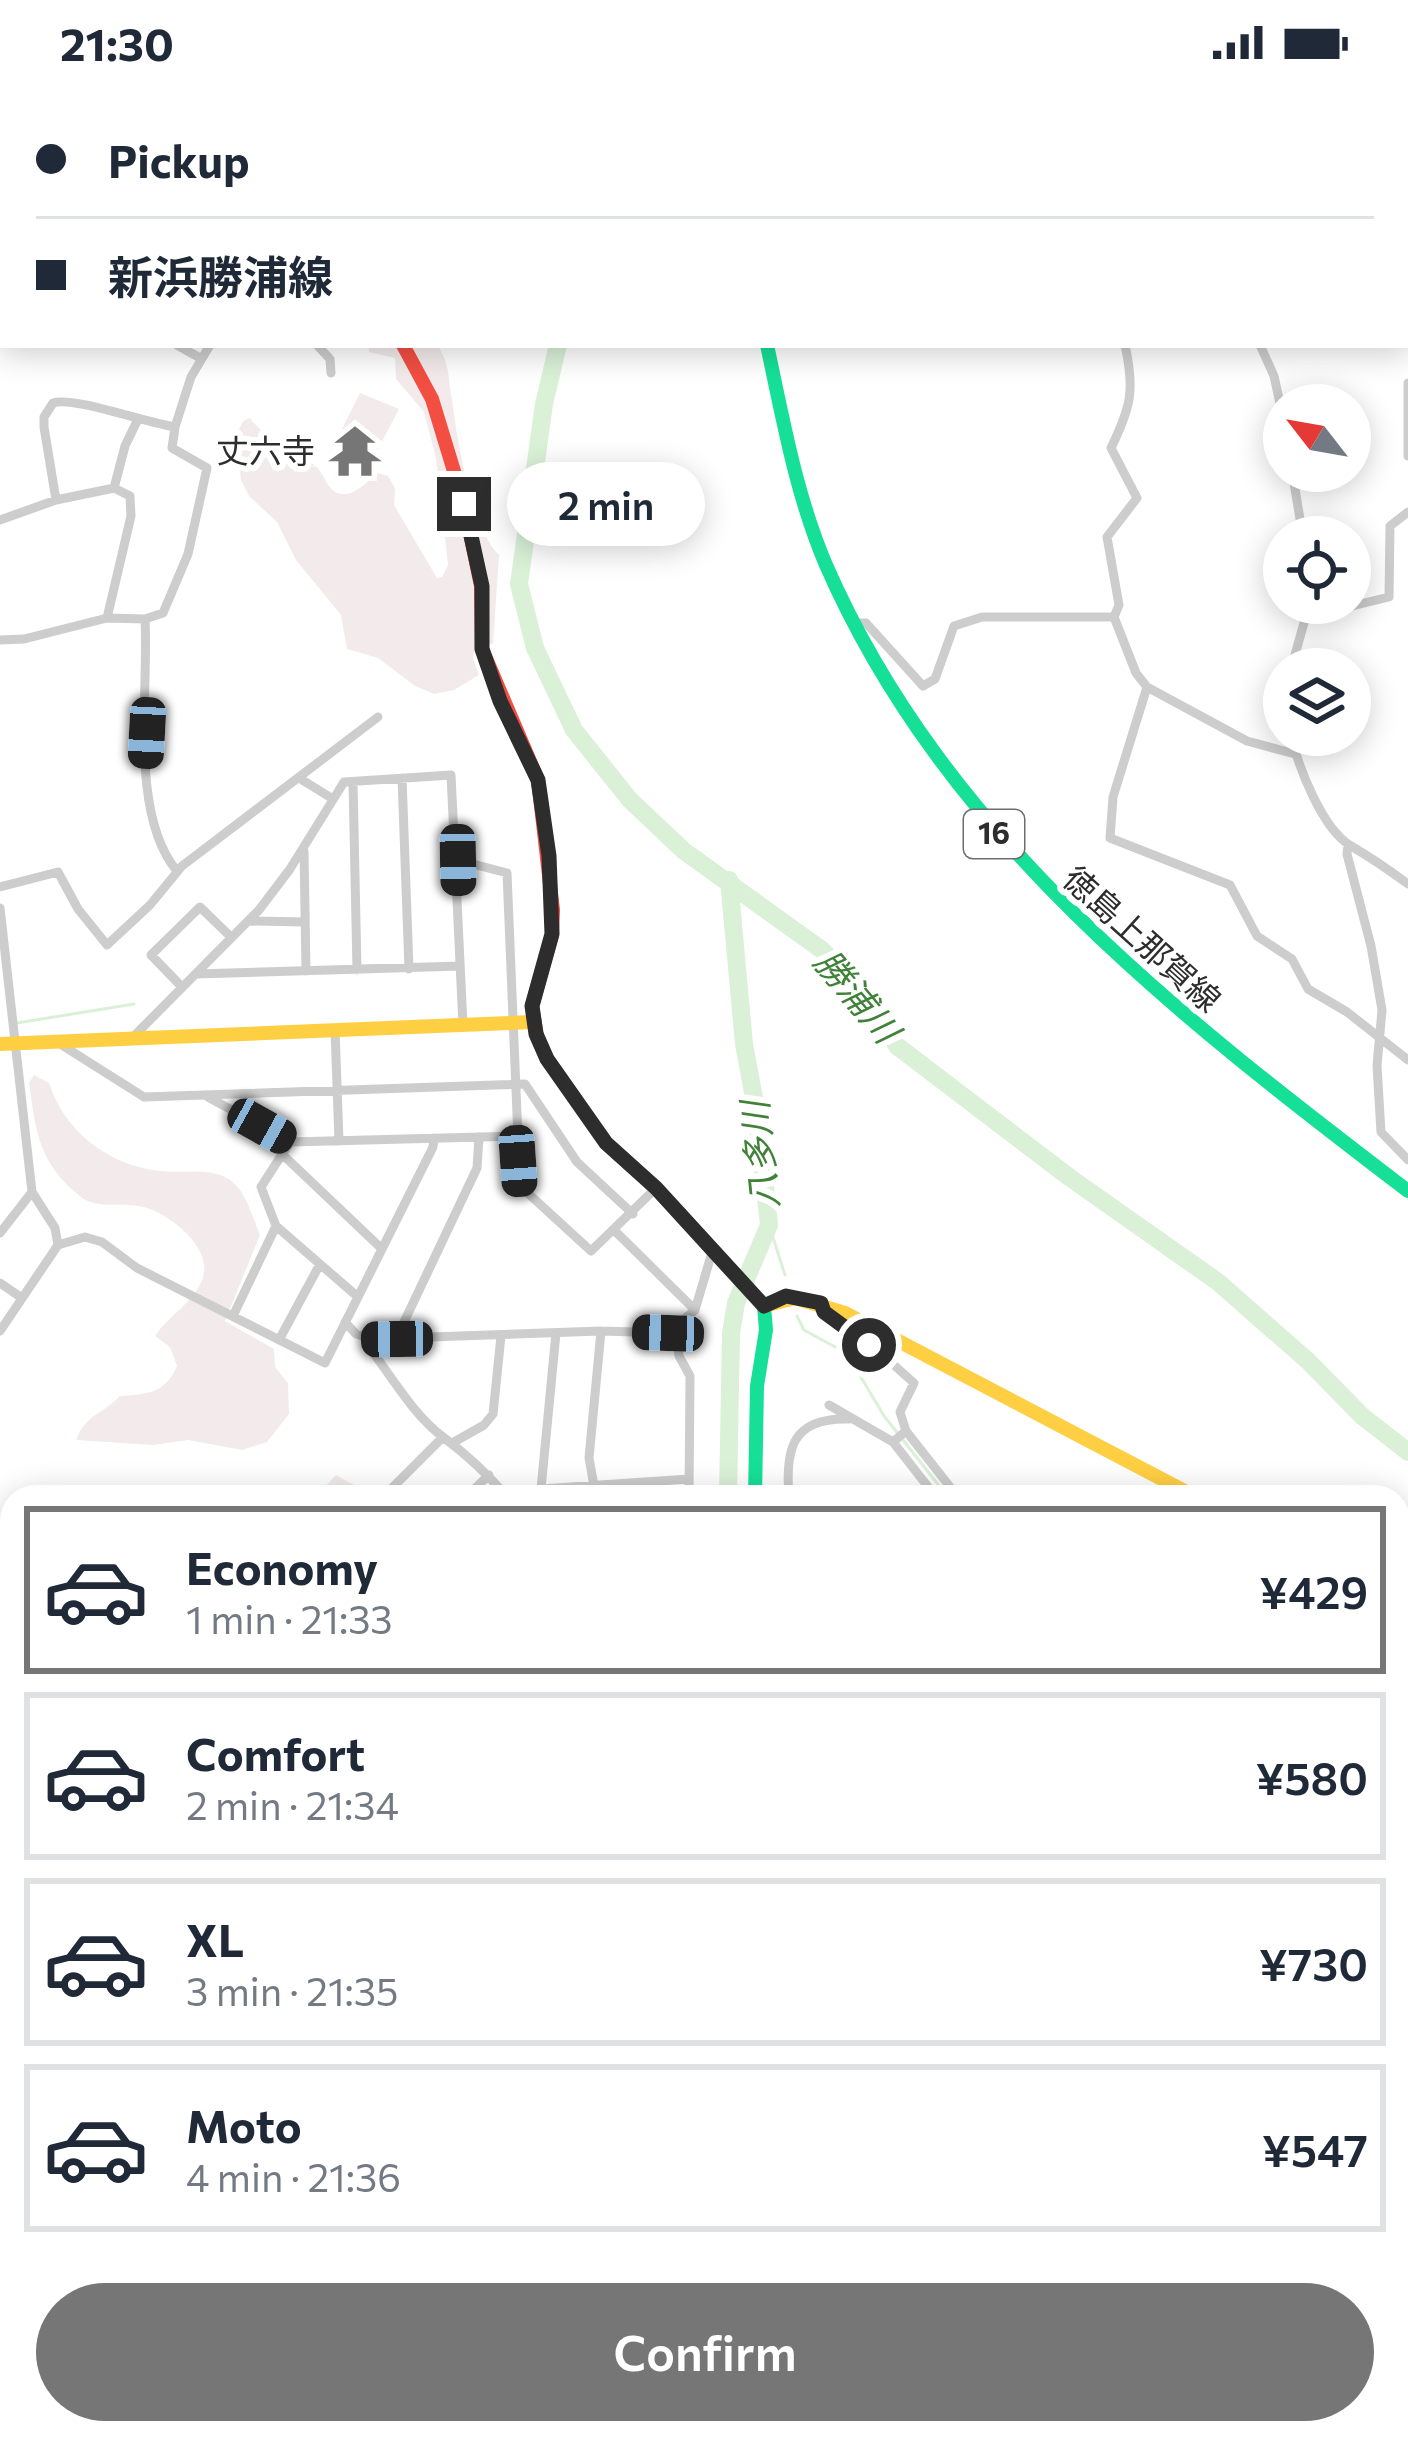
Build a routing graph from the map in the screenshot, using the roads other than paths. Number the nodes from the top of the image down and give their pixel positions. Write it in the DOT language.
graph roads {
  1 [pos="182,348"];
  2 [pos="208,348"];
  3 [pos="320,348"];
  4 [pos="406,348"];
  5 [pos="768,348"];
  6 [pos="1125,348"];
  7 [pos="1261,348"];
  8 [pos="200,358"];
  9 [pos="332,373"];
  10 [pos="1408,383"];
  11 [pos="1276,384"];
  12 [pos="138,419"];
  13 [pos="175,428"];
  14 [pos="1408,456"];
  15 [pos="114,488"];
  16 [pos="56,500"];
  17 [pos="1408,512"];
  18 [pos="0,520"];
  19 [pos="1371,601"];
  20 [pos="1114,617"];
  21 [pos="107,618"];
  22 [pos="145,620"];
  23 [pos="854,622"];
  24 [pos="0,640"];
  25 [pos="1147,687"];
  26 [pos="378,717"];
  27 [pos="1263,746"];
  28 [pos="1296,756"];
  29 [pos="299,778"];
  30 [pos="402,778"];
  31 [pos="353,782"];
  32 [pos="333,799"];
  33 [pos="1348,844"];
  34 [pos="304,847"];
  35 [pos="458,860"];
  36 [pos="177,871"];
  37 [pos="1408,884"];
  38 [pos="0,887"];
  39 [pos="0,908"];
  40 [pos="248,921"];
  41 [pos="305,922"];
  42 [pos="231,937"];
  43 [pos="460,966"];
  44 [pos="409,969"];
  45 [pos="357,970"];
  46 [pos="306,971"];
  47 [pos="195,974"];
  48 [pos="182,987"];
  49 [pos="6,1015"];
  50 [pos="532,1022"];
  51 [pos="512,1023"];
  52 [pos="463,1024"];
  53 [pos="335,1029"];
  54 [pos="133,1037"];
  55 [pos="1380,1037"];
  56 [pos="53,1040"];
  57 [pos="16,1041"];
  58 [pos="0,1044"];
  59 [pos="1408,1060"];
  60 [pos="515,1084"];
  61 [pos="338,1090"];
  62 [pos="204,1095"];
  63 [pos="516,1136"];
  64 [pos="479,1137"];
  65 [pos="434,1138"];
  66 [pos="339,1141"];
  67 [pos="290,1142"];
  68 [pos="282,1154"];
  69 [pos="1408,1160"];
  70 [pos="656,1188"];
  71 [pos="1408,1191"];
  72 [pos="32,1192"];
  73 [pos="633,1214"];
  74 [pos="276,1226"];
  75 [pos="615,1231"];
  76 [pos="0,1233"];
  77 [pos="58,1245"];
  78 [pos="382,1249"];
  79 [pos="716,1252"];
  80 [pos="320,1264"];
  81 [pos="0,1283"];
  82 [pos="358,1297"];
  83 [pos="22,1298"];
  84 [pos="762,1303"];
  85 [pos="821,1303"];
  86 [pos="695,1310"];
  87 [pos="233,1316"];
  88 [pos="345,1322"];
  89 [pos="676,1328"];
  90 [pos="0,1331"];
  91 [pos="601,1331"];
  92 [pos="556,1333"];
  93 [pos="501,1336"];
  94 [pos="368,1338"];
  95 [pos="397,1339"];
  96 [pos="279,1340"];
  97 [pos="829,1405"];
  98 [pos="855,1419"];
  99 [pos="900,1436"];
  100 [pos="448,1440"];
  101 [pos="488,1475"];
  102 [pos="689,1479"];
  103 [pos="396,1485"];
  104 [pos="478,1485"];
  105 [pos="498,1485"];
  106 [pos="541,1485"];
  107 [pos="594,1485"];
  108 [pos="642,1485"];
  109 [pos="689,1485"];
  110 [pos="755,1485"];
  111 [pos="789,1485"];
  112 [pos="929,1485"];
  113 [pos="947,1485"];
  114 [pos="1173,1485"];
  1 -- 8 [label="street"];
  2 -- 8 [label="street"];
  3 -- 9 [label="street"];
  4 -- 50 [label="main road"];
  5 -- 23 [label="main road, 徳島上那賀線 / 16"];
  6 -- 20 [label="street"];
  7 -- 11 [label="street"];
  8 -- 13 [label="street"];
  10 -- 14 [label="street"];
  12 -- 13 [label="street"];
  12 -- 15 [label="street"];
  12 -- 16 [label="street"];
  13 -- 22 [label="street"];
  15 -- 16 [label="street"];
  15 -- 21 [label="street"];
  16 -- 18 [label="street"];
  17 -- 19 [label="street"];
  20 -- 23 [label="street"];
  20 -- 25 [label="street"];
  21 -- 22 [label="street"];
  21 -- 24 [label="street"];
  22 -- 36 [label="street"];
  23 -- 71 [label="main road, 徳島上那賀線 / 16"];
  25 -- 27 [label="street"];
  25 -- 55 [label="street"];
  26 -- 29 [label="street"];
  28 -- 33 [label="street"];
  29 -- 32 [label="street"];
  29 -- 36 [label="street"];
  30 -- 31 [label="street"];
  30 -- 35 [label="street"];
  30 -- 44 [label="street"];
  31 -- 32 [label="street"];
  31 -- 45 [label="street"];
  32 -- 34 [label="street"];
  33 -- 37 [label="street"];
  33 -- 55 [label="street"];
  34 -- 40 [label="street"];
  34 -- 41 [label="street"];
  35 -- 43 [label="street"];
  35 -- 51 [label="street"];
  36 -- 38 [label="street"];
  39 -- 49 [label="street"];
  40 -- 41 [label="street"];
  40 -- 42 [label="street"];
  41 -- 46 [label="street"];
  42 -- 47 [label="street"];
  42 -- 48 [label="street"];
  43 -- 44 [label="street"];
  43 -- 52 [label="street"];
  44 -- 45 [label="street"];
  45 -- 46 [label="street"];
  46 -- 47 [label="street"];
  47 -- 48 [label="street"];
  48 -- 54 [label="street"];
  49 -- 57 [label="street"];
  50 -- 51 [label="main road"];
  50 -- 70 [label="main road"];
  51 -- 52 [label="main road"];
  51 -- 60 [label="street"];
  52 -- 53 [label="main road"];
  53 -- 54 [label="main road"];
  53 -- 61 [label="street"];
  54 -- 56 [label="main road"];
  55 -- 59 [label="street"];
  55 -- 69 [label="street"];
  56 -- 57 [label="main road"];
  56 -- 62 [label="street"];
  57 -- 58 [label="main road"];
  57 -- 72 [label="street"];
  60 -- 61 [label="street"];
  60 -- 63 [label="street"];
  60 -- 73 [label="street"];
  61 -- 62 [label="street"];
  61 -- 66 [label="street"];
  62 -- 67 [label="street"];
  63 -- 64 [label="street"];
  63 -- 75 [label="street"];
  64 -- 65 [label="street"];
  64 -- 95 [label="street"];
  65 -- 66 [label="street"];
  65 -- 78 [label="street"];
  66 -- 67 [label="street"];
  67 -- 68 [label="street"];
  68 -- 74 [label="street"];
  68 -- 78 [label="street"];
  70 -- 73 [label="street"];
  70 -- 79 [label="main road"];
  72 -- 76 [label="street"];
  72 -- 77 [label="street"];
  73 -- 75 [label="street"];
  74 -- 80 [label="street"];
  74 -- 87 [label="street"];
  75 -- 86 [label="street"];
  77 -- 83 [label="street"];
  77 -- 87 [label="street"];
  78 -- 82 [label="street"];
  79 -- 84 [label="main road"];
  79 -- 86 [label="street"];
  80 -- 82 [label="street"];
  80 -- 96 [label="street"];
  81 -- 83 [label="street"];
  82 -- 88 [label="street"];
  83 -- 90 [label="street"];
  84 -- 85 [label="main road"];
  84 -- 110 [label="main road"];
  85 -- 99 [label="street"];
  85 -- 114 [label="main road"];
  86 -- 89 [label="street"];
  87 -- 96 [label="street"];
  88 -- 94 [label="street"];
  88 -- 96 [label="street"];
  89 -- 91 [label="street"];
  89 -- 102 [label="street"];
  91 -- 92 [label="street"];
  91 -- 107 [label="street"];
  92 -- 93 [label="street"];
  92 -- 106 [label="street"];
  93 -- 95 [label="street"];
  93 -- 100 [label="street"];
  94 -- 95 [label="street"];
  94 -- 100 [label="street"];
  97 -- 98 [label="street"];
  98 -- 99 [label="street"];
  98 -- 111 [label="street"];
  99 -- 112 [label="street"];
  99 -- 113 [label="street"];
  100 -- 101 [label="street"];
  100 -- 103 [label="street"];
  101 -- 104 [label="street"];
  101 -- 105 [label="street"];
  102 -- 108 [label="street"];
  102 -- 109 [label="street"];
}
